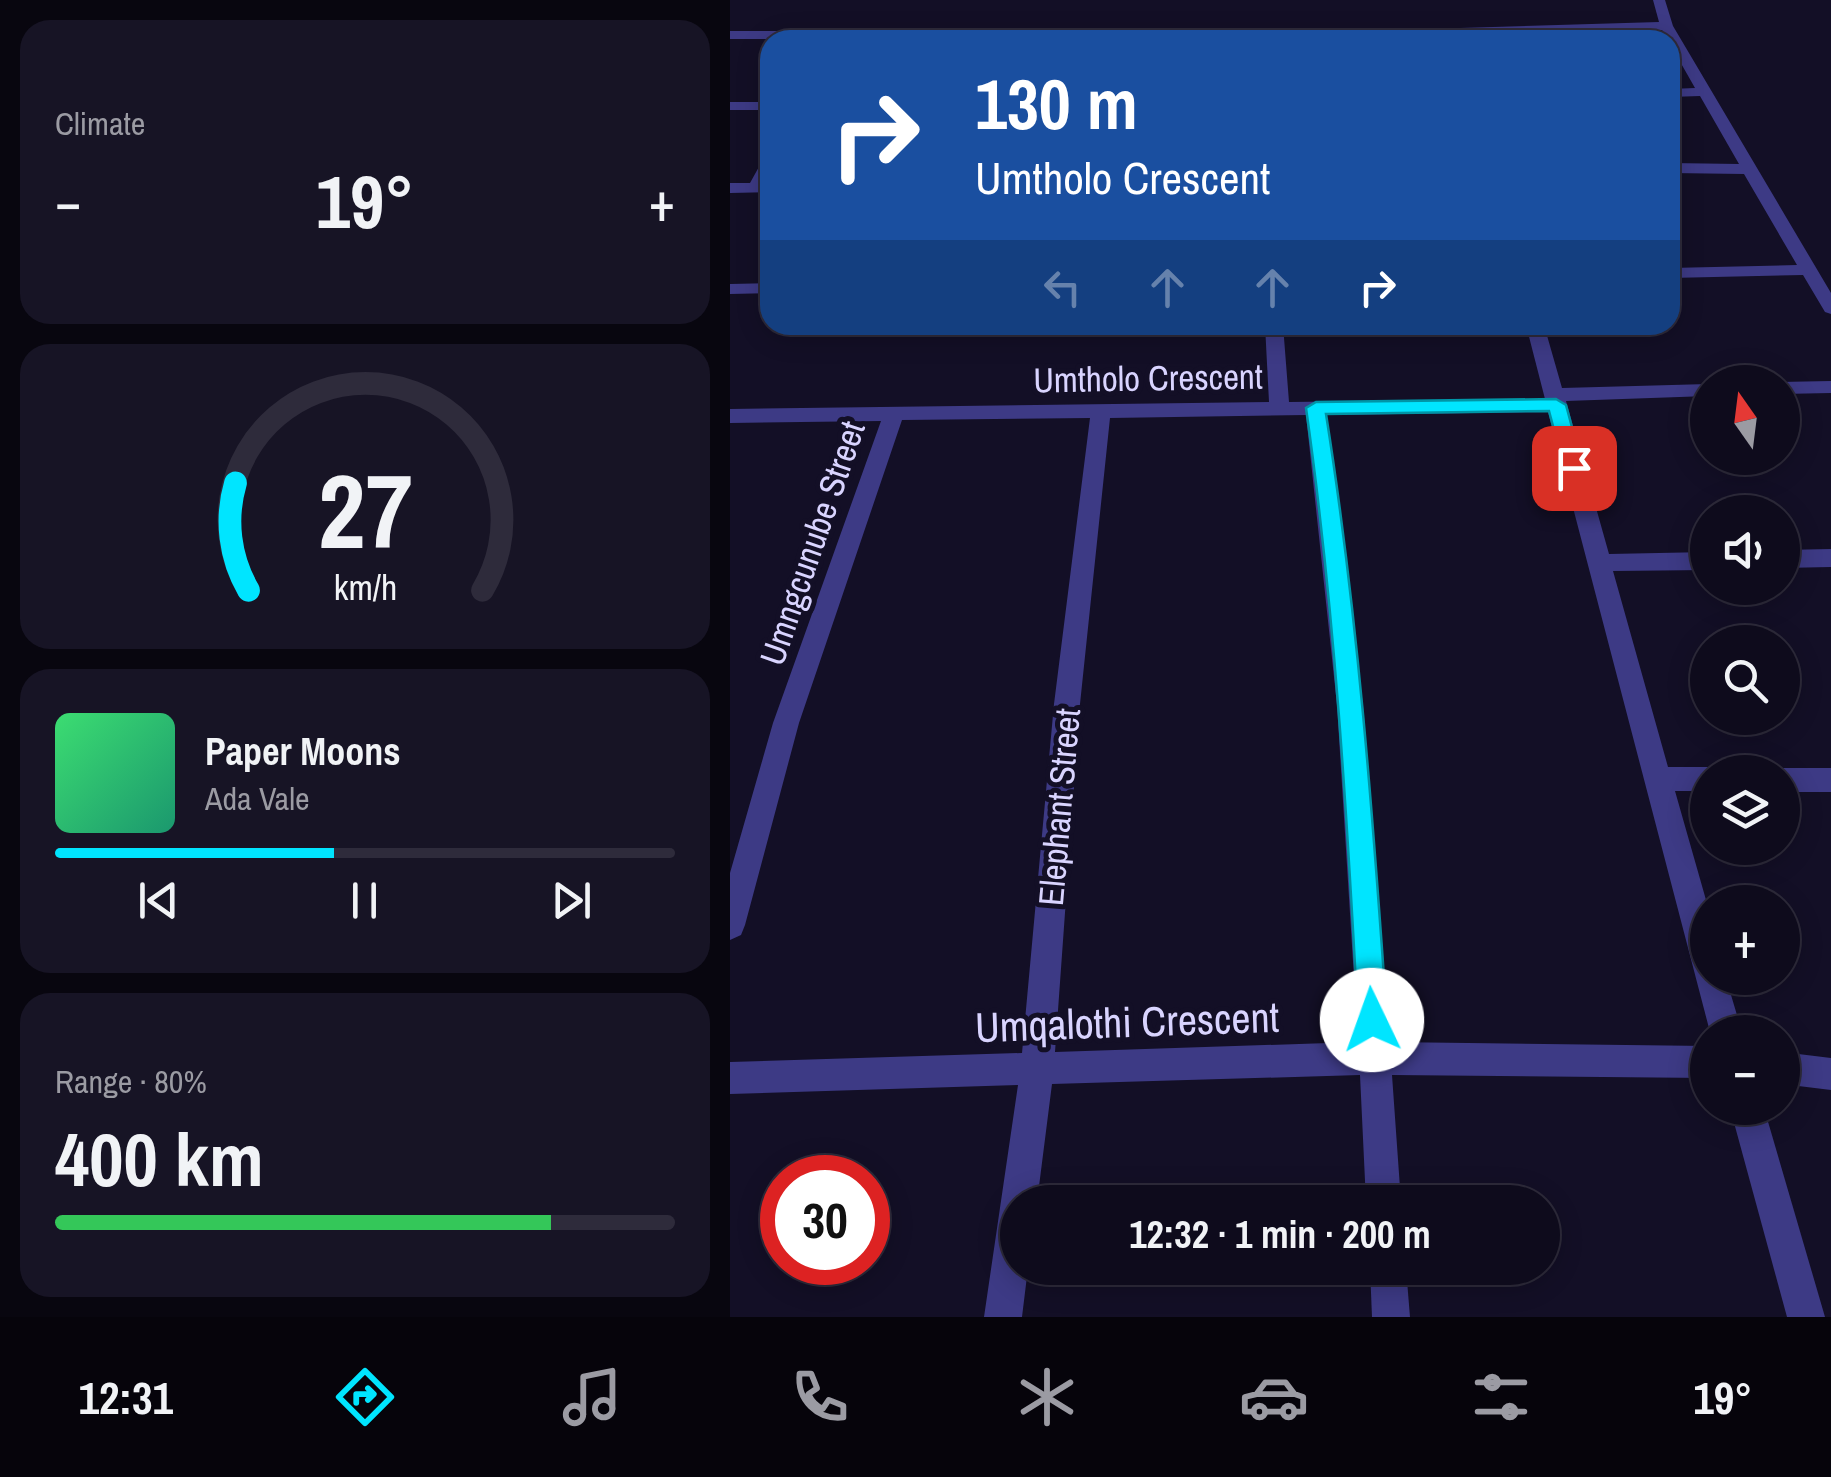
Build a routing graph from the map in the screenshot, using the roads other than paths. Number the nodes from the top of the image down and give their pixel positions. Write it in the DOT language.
graph roads {
  1 [pos="1659,0"];
  2 [pos="1666,26"];
  3 [pos="1592,30"];
  4 [pos="1668,30"];
  5 [pos="730,35"];
  6 [pos="760,36"];
  7 [pos="1680,50"];
  8 [pos="1705,92"];
  9 [pos="1680,93"];
  10 [pos="730,106"];
  11 [pos="760,106"];
  12 [pos="1680,168"];
  13 [pos="1750,170"];
  14 [pos="760,187"];
  15 [pos="730,188"];
  16 [pos="1809,270"];
  17 [pos="1680,273"];
  18 [pos="760,288"];
  19 [pos="735,289"];
  20 [pos="730,308"];
  21 [pos="1831,308"];
  22 [pos="1274,335"];
  23 [pos="1538,335"];
  24 [pos="1831,387"];
  25 [pos="1800,388"];
  26 [pos="1690,391"];
  27 [pos="1555,400"];
  28 [pos="1278,408"];
  29 [pos="1316,408"];
  30 [pos="1101,411"];
  31 [pos="894,414"];
  32 [pos="730,416"];
  33 [pos="1831,558"];
  34 [pos="1800,559"];
  35 [pos="1690,561"];
  36 [pos="1600,563"];
  37 [pos="1658,779"];
  38 [pos="1690,779"];
  39 [pos="1800,780"];
  40 [pos="1831,780"];
  41 [pos="1690,897"];
  42 [pos="730,925"];
  43 [pos="1374,1058"];
  44 [pos="1690,1062"];
  45 [pos="1037,1070"];
  46 [pos="1800,1070"];
  47 [pos="1831,1074"];
  48 [pos="730,1078"];
  49 [pos="1751,1125"];
  50 [pos="1021,1185"];
  51 [pos="1383,1185"];
  52 [pos="1008,1285"];
  53 [pos="1389,1285"];
  54 [pos="1003,1317"];
  55 [pos="1392,1317"];
  56 [pos="1806,1317"];
  1 -- 2 [label="street"];
  2 -- 3 [label="street"];
  2 -- 4 [label="street"];
  5 -- 6 [label="street"];
  7 -- 8 [label="street"];
  8 -- 9 [label="street"];
  8 -- 13 [label="street"];
  10 -- 11 [label="street"];
  12 -- 13 [label="street"];
  13 -- 16 [label="street"];
  14 -- 15 [label="street"];
  16 -- 17 [label="street"];
  16 -- 21 [label="street"];
  18 -- 19 [label="street"];
  19 -- 20 [label="street"];
  22 -- 28 [label="street"];
  23 -- 27 [label="street"];
  24 -- 25 [label="street"];
  26 -- 27 [label="street, Umtholo Crescent"];
  27 -- 29 [label="street, Umtholo Crescent"];
  27 -- 36 [label="street"];
  28 -- 29 [label="street, Umtholo Crescent"];
  28 -- 30 [label="street, Umtholo Crescent"];
  29 -- 43 [label="street"];
  30 -- 31 [label="street, Umtholo Crescent"];
  30 -- 45 [label="street, Elephant Street"];
  31 -- 32 [label="street, Umtholo Crescent"];
  31 -- 42 [label="street, Umngcunube Street"];
  33 -- 34 [label="street"];
  35 -- 36 [label="street"];
  36 -- 37 [label="street"];
  37 -- 38 [label="street"];
  37 -- 41 [label="street"];
  39 -- 40 [label="street"];
  43 -- 44 [label="street, Umqalothi Crescent"];
  43 -- 45 [label="street, Umqalothi Crescent"];
  43 -- 51 [label="street"];
  45 -- 48 [label="street, Umqalothi Crescent"];
  45 -- 50 [label="street, Elephant Street"];
  46 -- 47 [label="street"];
  49 -- 56 [label="street"];
  52 -- 54 [label="street"];
  53 -- 55 [label="street"];
}
